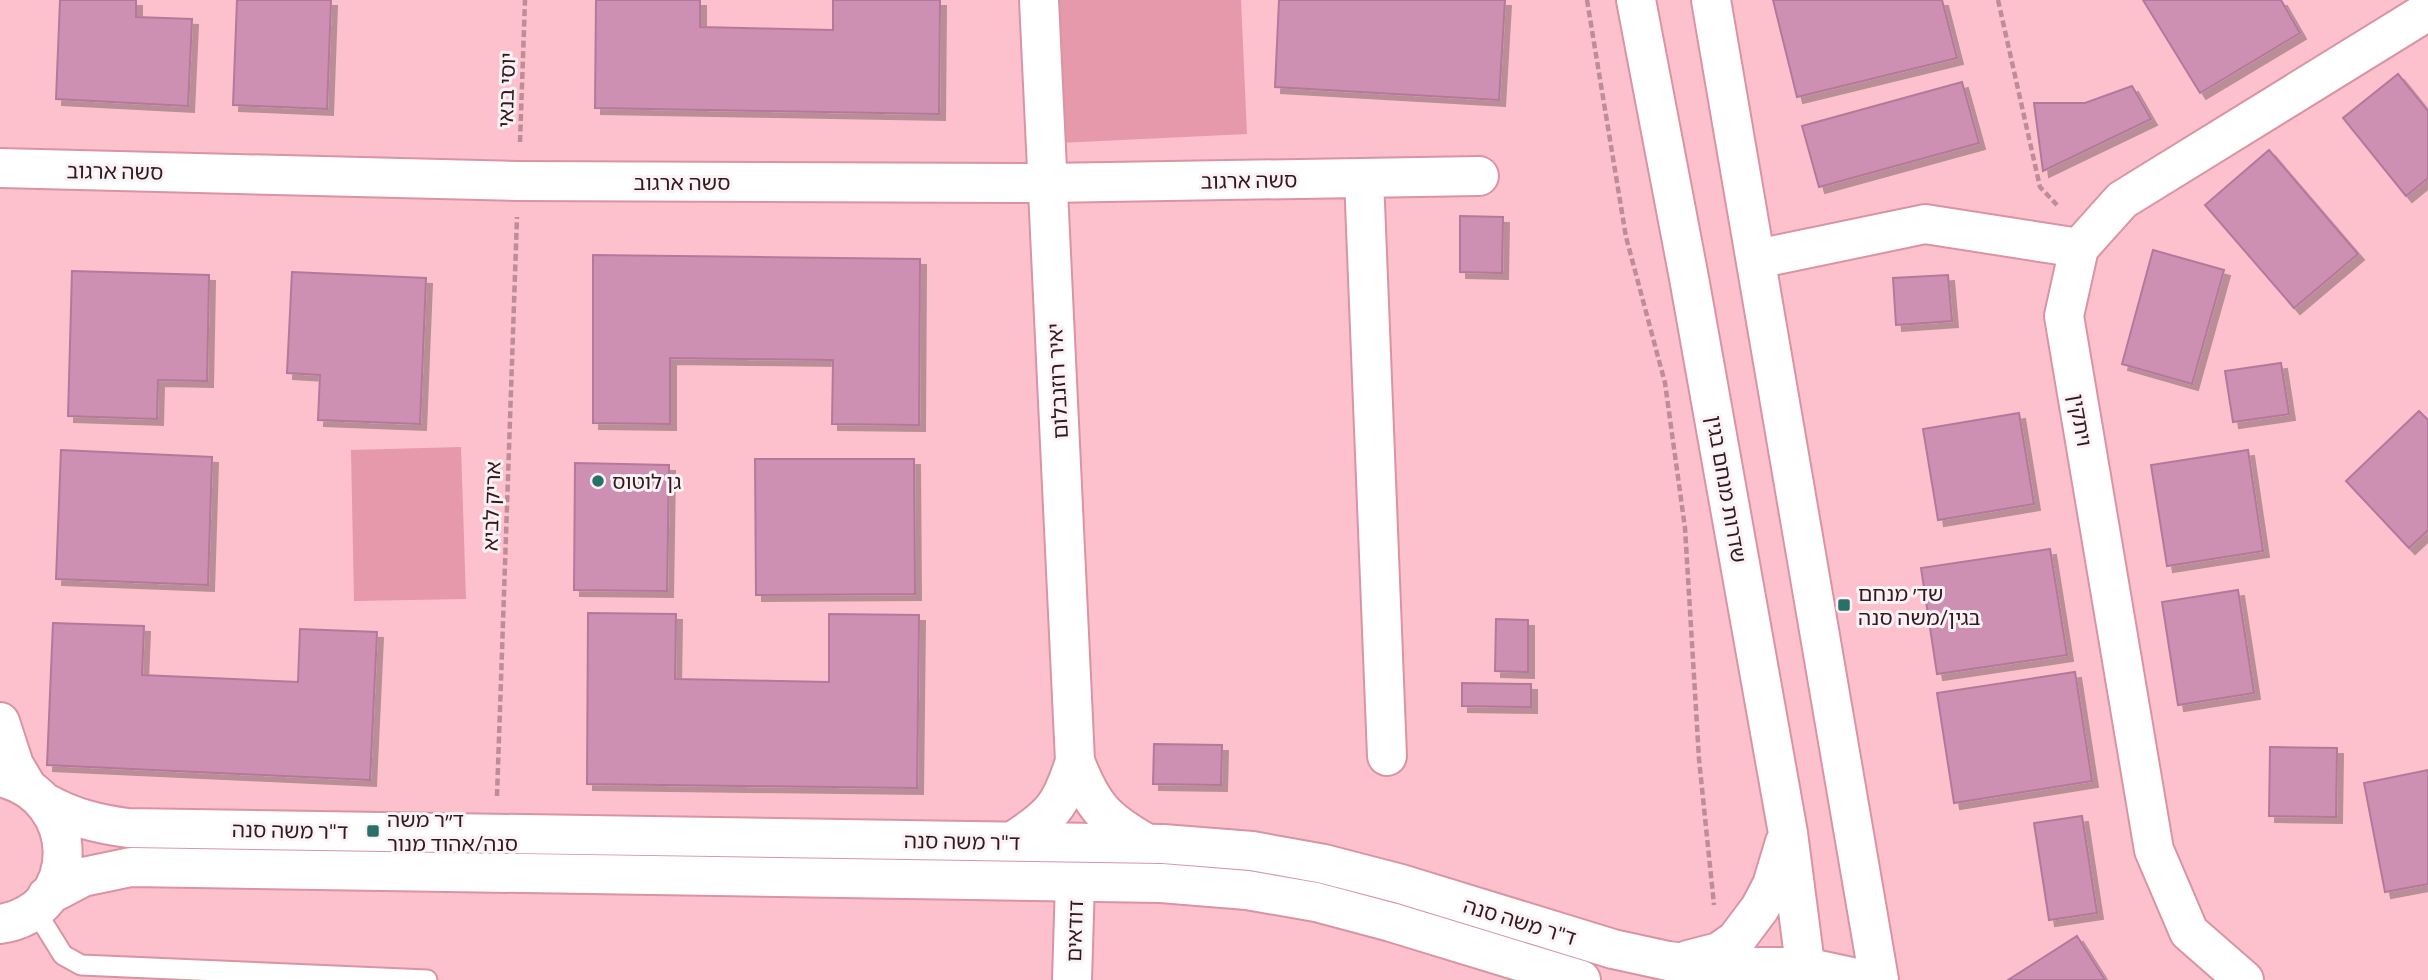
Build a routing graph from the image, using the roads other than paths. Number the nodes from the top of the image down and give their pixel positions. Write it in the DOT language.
graph roads {
  1 [pos="1039,0"];
  2 [pos="1636,0"];
  3 [pos="1711,0"];
  4 [pos="2428,11"];
  5 [pos="0,168"];
  6 [pos="1479,176"];
  7 [pos="1364,178"];
  8 [pos="1048,183"];
  9 [pos="2083,243"];
  10 [pos="1756,258"];
  11 [pos="0,722"];
  12 [pos="1387,756"];
  13 [pos="1075,761"];
  14 [pos="24,789"];
  15 [pos="1788,833"];
  16 [pos="1013,842"];
  17 [pos="1146,843"];
  18 [pos="1075,882"];
  19 [pos="19,918"];
  20 [pos="1681,962"];
  21 [pos="1806,973"];
  22 [pos="427,980"];
  23 [pos="1072,980"];
  24 [pos="1581,980"];
  25 [pos="1866,980"];
  26 [pos="1879,980"];
  27 [pos="2244,980"];
  1 -- 8 [label="street, יאיר רוזנבלום"];
  2 -- 15 [label="street, שדרות מנחם בגין"];
  3 -- 10 [label="street"];
  4 -- 9 [label="street, ויתקין"];
  5 -- 8 [label="street, סשה ארגוב"];
  6 -- 7 [label="street, סשה ארגוב"];
  7 -- 8 [label="street, סשה ארגוב"];
  7 -- 12 [label="street"];
  8 -- 13 [label="street, יאיר רוזנבלום"];
  9 -- 10 [label="street"];
  9 -- 27 [label="street, ויתקין"];
  10 -- 26 [label="street"];
  11 -- 14 [label="street"];
  13 -- 16 [label="street, יאיר רוזנבלום"];
  13 -- 17 [label="street, יאיר רוזנבלום"];
  14 -- 16 [label="street, ד\"ר משה סנה"];
  14 -- 19 [label="street"];
  15 -- 20 [label="street"];
  15 -- 21 [label="street, שדרות מנחם בגין"];
  16 -- 17 [label="street, ד\"ר משה סנה"];
  17 -- 20 [label="street, ד\"ר משה סנה"];
  18 -- 19 [label="street, ד\"ר משה סנה"];
  18 -- 23 [label="street, דודאים"];
  18 -- 24 [label="street, ד\"ר משה סנה"];
  19 -- 22 [label="lane"];
  20 -- 21 [label="street, ד\"ר משה סנה"];
  21 -- 25 [label="street, ד\"ר משה סנה"];
}
